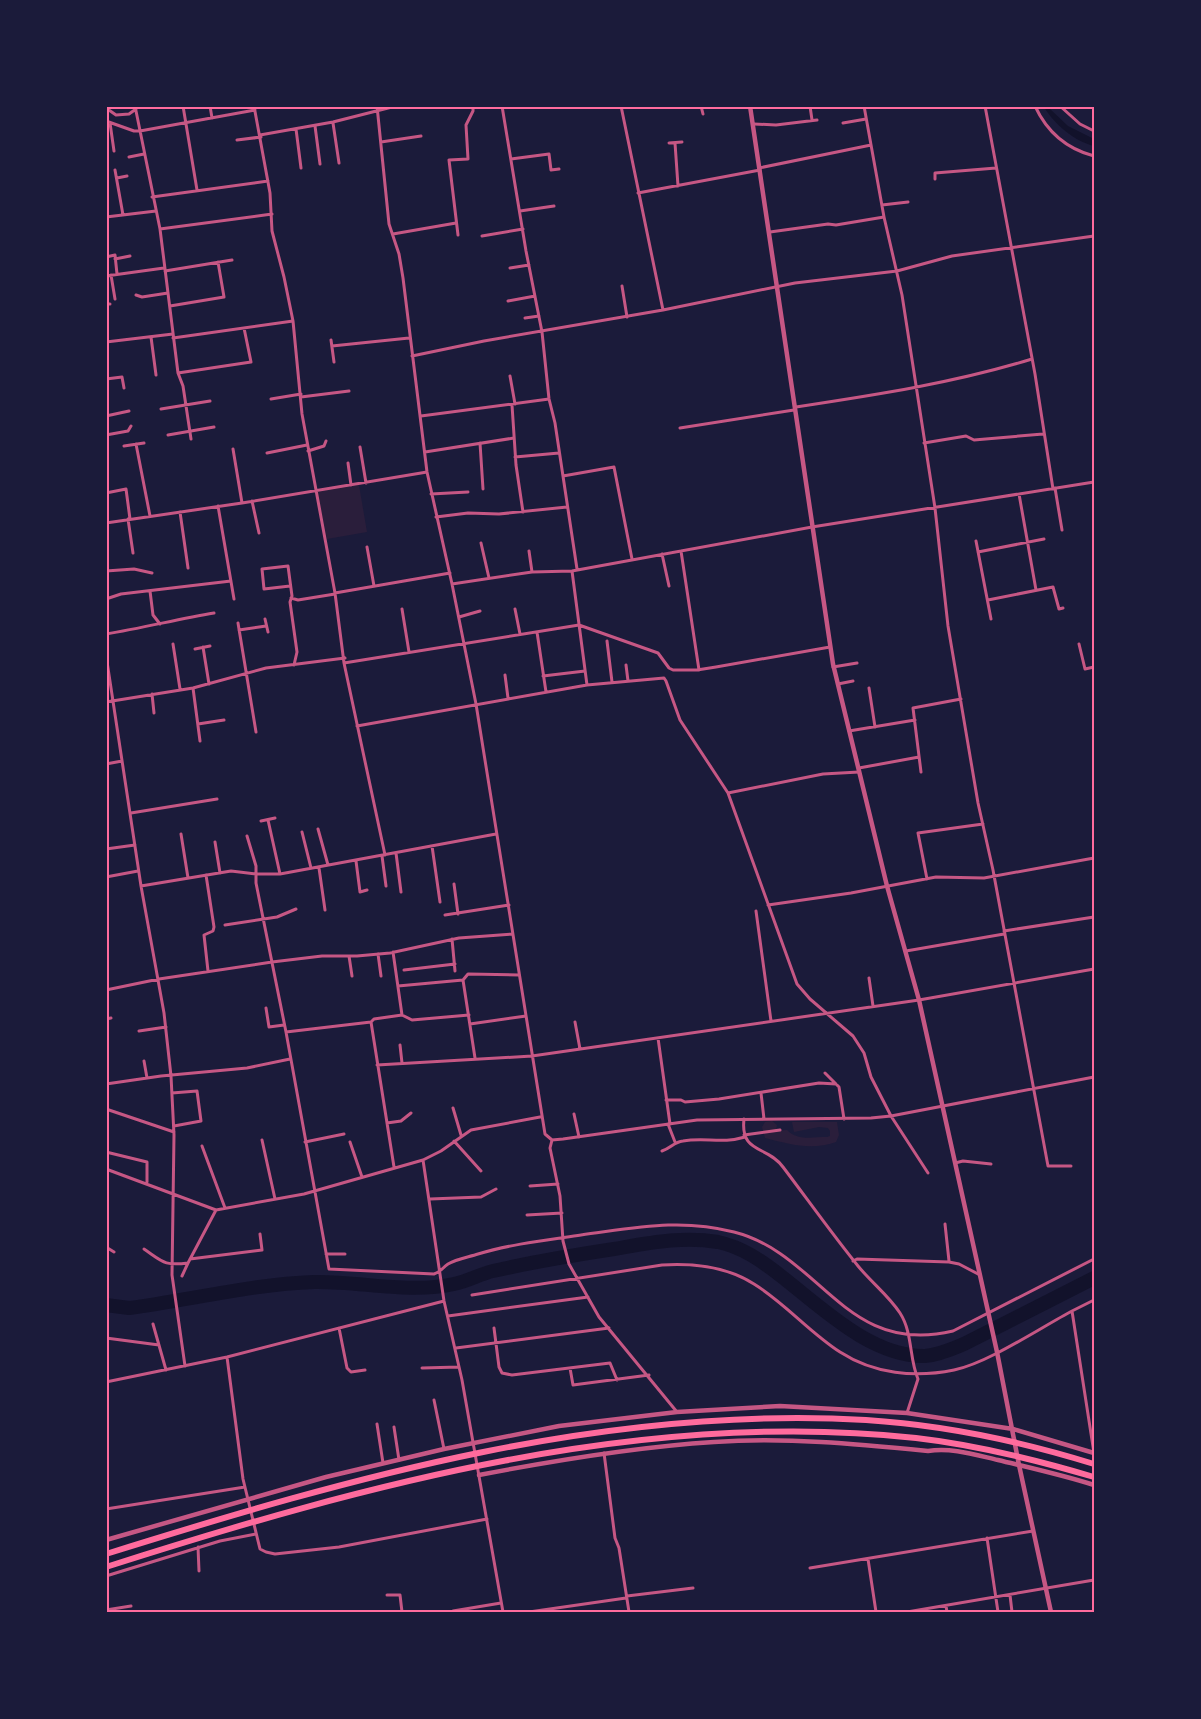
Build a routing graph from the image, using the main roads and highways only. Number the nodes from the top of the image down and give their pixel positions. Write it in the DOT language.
graph roads {
  1 [pos="1095,1464"];
  2 [pos="1095,1477"];
  3 [pos="106,1554"];
  4 [pos="106,1568"];
  1 -- 3 [label="highway"];
  2 -- 4 [label="highway"];
}
